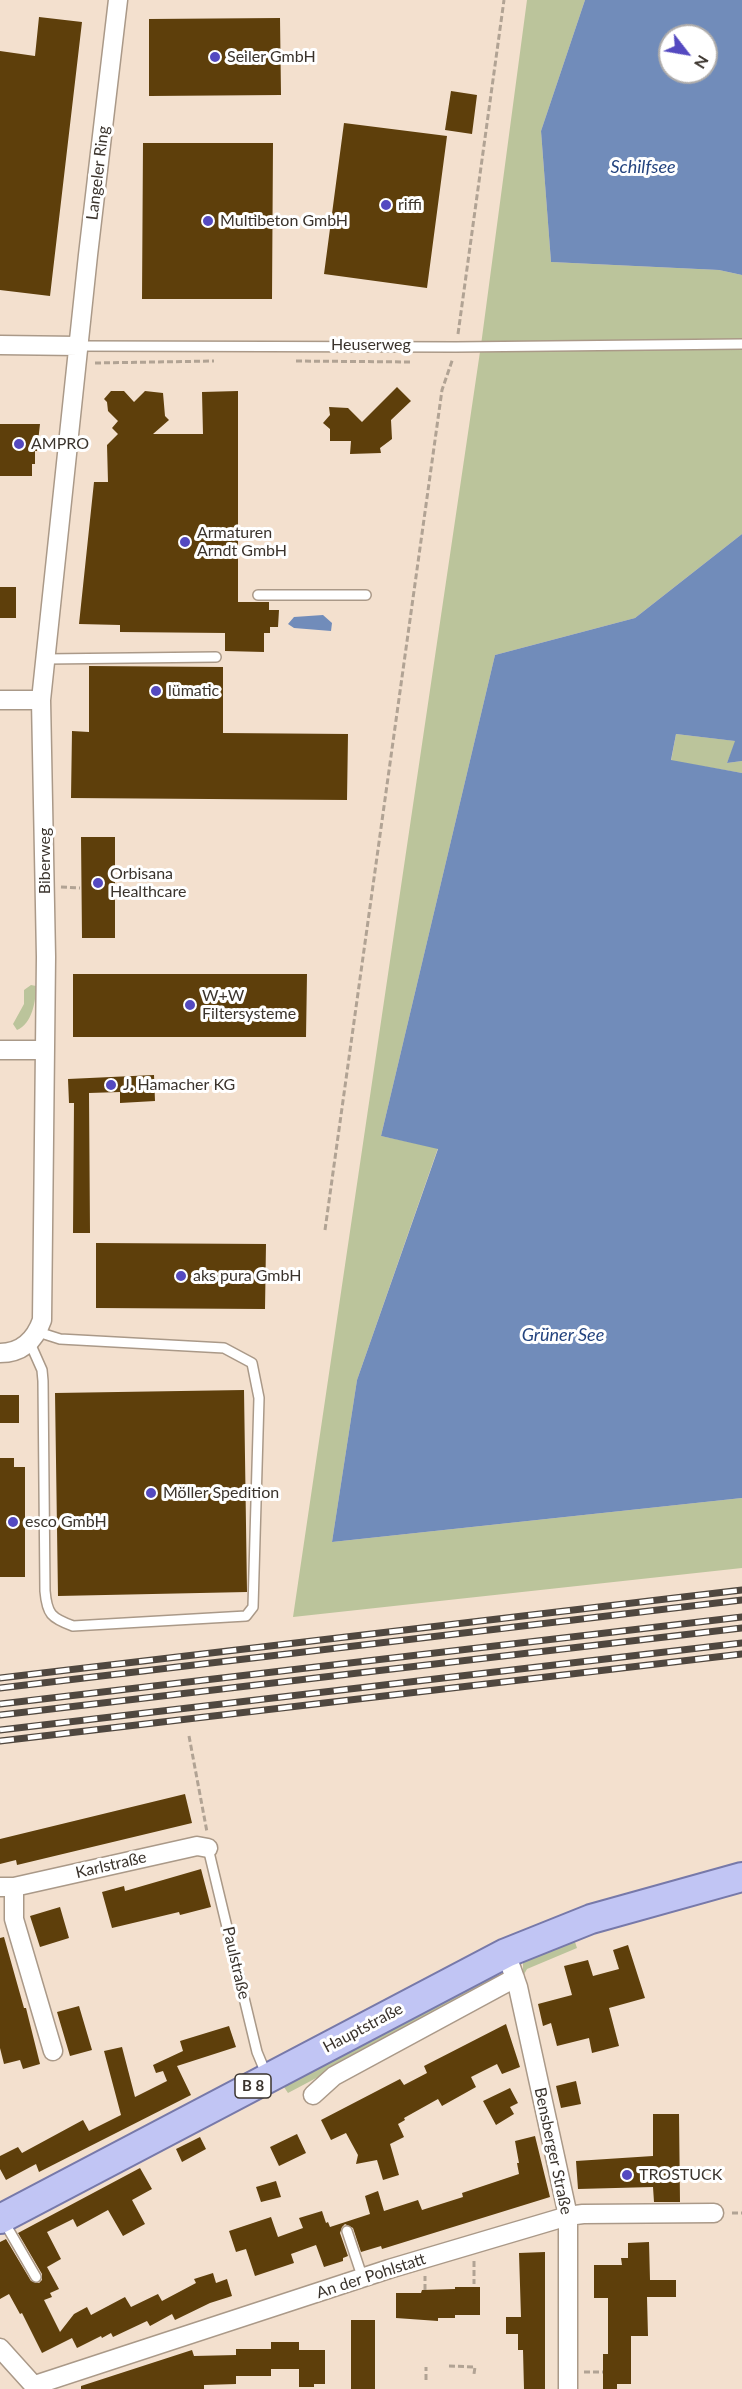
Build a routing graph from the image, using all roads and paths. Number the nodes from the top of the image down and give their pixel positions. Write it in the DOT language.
graph roads {
  1 [pos="118,0"];
  2 [pos="504,0"];
  3 [pos="742,344"];
  4 [pos="0,345"];
  5 [pos="456,347"];
  6 [pos="78,354"];
  7 [pos="223,361"];
  8 [pos="291,361"];
  9 [pos="418,362"];
  10 [pos="441,362"];
  11 [pos="453,362"];
  12 [pos="258,595"];
  13 [pos="366,595"];
  14 [pos="216,657"];
  15 [pos="46,659"];
  16 [pos="0,700"];
  17 [pos="42,700"];
  18 [pos="0,1050"];
  19 [pos="44,1050"];
  20 [pos="325,1230"];
  21 [pos="34,1337"];
  22 [pos="0,1353"];
  23 [pos="189,1736"];
  24 [pos="208,1848"];
  25 [pos="742,1877"];
  26 [pos="7,1887"];
  27 [pos="511,1965"];
  28 [pos="53,2051"];
  29 [pos="268,2078"];
  30 [pos="313,2095"];
  31 [pos="714,2213"];
  32 [pos="568,2216"];
  33 [pos="1,2219"];
  34 [pos="347,2230"];
  35 [pos="36,2277"];
  36 [pos="363,2278"];
  37 [pos="0,2348"];
  38 [pos="449,2366"];
  39 [pos="426,2367"];
  40 [pos="474,2374"];
  41 [pos="426,2380"];
  42 [pos="36,2387"];
  43 [pos="568,2389"];
  1 -- 6 [label="street, Langeler Ring"];
  2 -- 5 [label="path"];
  3 -- 5 [label="lane, Heuserweg"];
  4 -- 6 [label="street, Heuserweg"];
  5 -- 6 [label="lane, Heuserweg"];
  5 -- 11 [label="path"];
  6 -- 7 [label="path"];
  6 -- 15 [label="street, Biberweg"];
  8 -- 9 [label="path"];
  10 -- 11 [label="path"];
  11 -- 20 [label="path"];
  12 -- 13 [label="lane"];
  14 -- 15 [label="lane"];
  15 -- 17 [label="street, Biberweg"];
  16 -- 17 [label="street"];
  17 -- 19 [label="street, Biberweg"];
  18 -- 19 [label="street"];
  19 -- 21 [label="street, Biberweg"];
  21 -- 21 [label="lane"];
  21 -- 22 [label="street"];
  23 -- 24 [label="path"];
  24 -- 26 [label="street, Karlstraße"];
  24 -- 29 [label="lane, Paulstraße"];
  25 -- 27 [label="main road, Hauptstraße / B 8"];
  26 -- 28 [label="street, Karlstraße"];
  27 -- 29 [label="main road, Hauptstraße / B 8"];
  27 -- 30 [label="street, Hauptstraße"];
  27 -- 32 [label="street, Bensberger Straße"];
  29 -- 33 [label="main road, Hauptstraße / B 8"];
  31 -- 32 [label="street, An der Pohlstatt"];
  32 -- 36 [label="street, An der Pohlstatt"];
  32 -- 43 [label="street, Bensberger Straße"];
  33 -- 35 [label="lane"];
  34 -- 36 [label="lane"];
  36 -- 42 [label="street, An der Pohlstatt"];
  37 -- 42 [label="street"];
  38 -- 40 [label="path"];
  39 -- 41 [label="path"];
}
